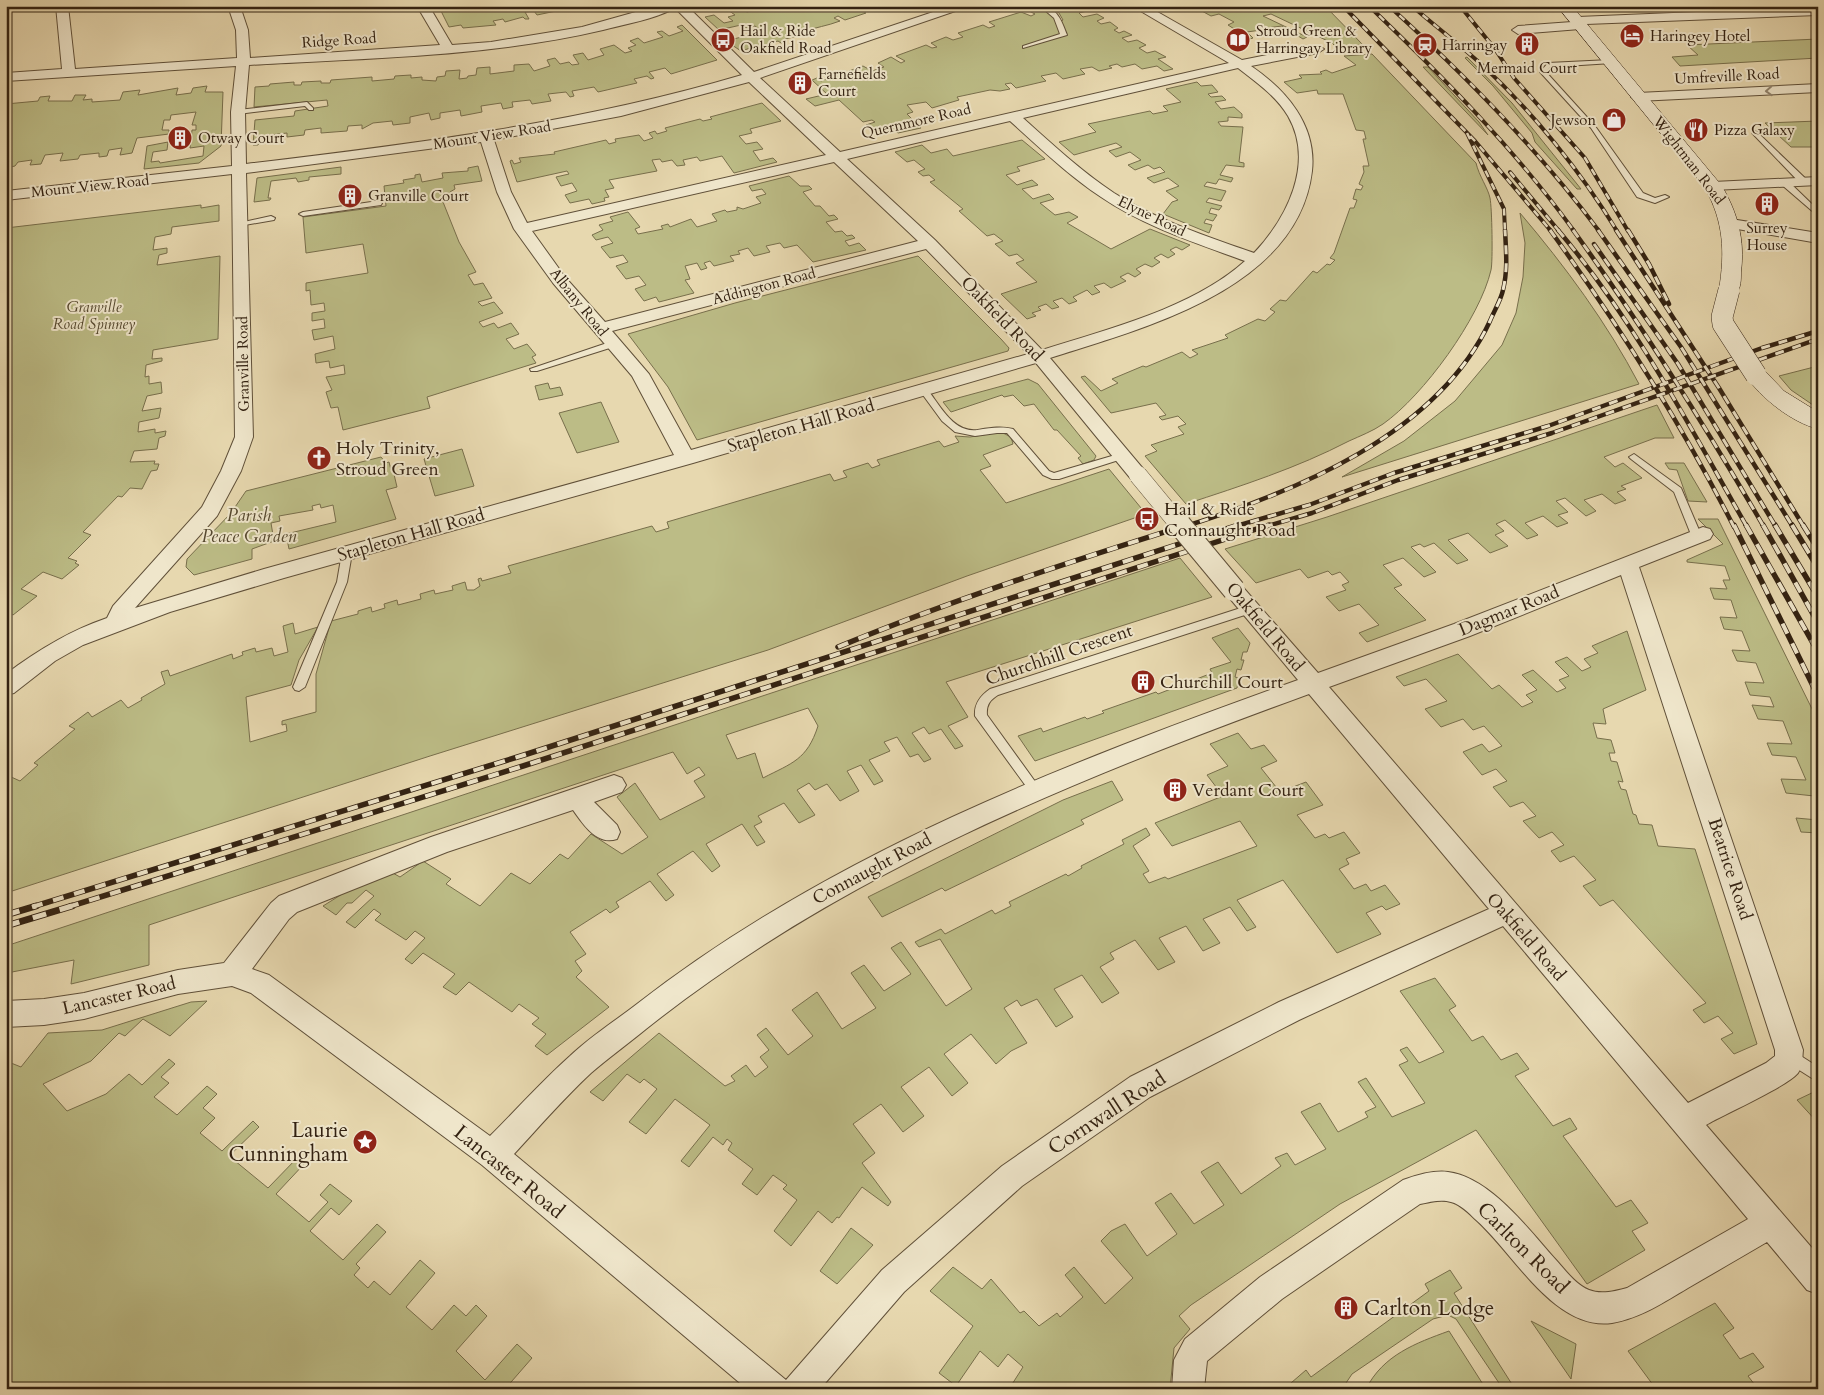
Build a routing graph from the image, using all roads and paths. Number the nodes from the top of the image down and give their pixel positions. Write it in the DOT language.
graph roads {
  1 [pos="62,6"];
  2 [pos="234,6"];
  3 [pos="423,6"];
  4 [pos="680,6"];
  5 [pos="964,6"];
  6 [pos="1043,6"];
  7 [pos="1138,6"];
  8 [pos="1564,6"];
  9 [pos="666,7"];
  10 [pos="1818,10"];
  11 [pos="1579,23"];
  12 [pos="1518,30"];
  13 [pos="1025,47"];
  14 [pos="448,49"];
  15 [pos="1318,49"];
  16 [pos="242,62"];
  17 [pos="1610,62"];
  18 [pos="1240,64"];
  19 [pos="69,74"];
  20 [pos="753,76"];
  21 [pos="6,77"];
  22 [pos="1818,88"];
  23 [pos="1638,97"];
  24 [pos="311,109"];
  25 [pos="238,112"];
  26 [pos="1012,116"];
  27 [pos="1754,132"];
  28 [pos="486,138"];
  29 [pos="837,156"];
  30 [pos="238,170"];
  31 [pos="1811,181"];
  32 [pos="1784,183"];
  33 [pos="1712,186"];
  34 [pos="6,196"];
  35 [pos="1665,197"];
  36 [pos="378,203"];
  37 [pos="303,214"];
  38 [pos="1818,214"];
  39 [pos="271,218"];
  40 [pos="239,224"];
  41 [pos="1731,224"];
  42 [pos="522,229"];
  43 [pos="1818,238"];
  44 [pos="929,243"];
  45 [pos="1256,259"];
  46 [pos="599,329"];
  47 [pos="613,344"];
  48 [pos="1040,357"];
  49 [pos="534,369"];
  50 [pos="924,390"];
  51 [pos="1810,418"];
  52 [pos="1122,456"];
  53 [pos="1634,457"];
  54 [pos="686,459"];
  55 [pos="1700,535"];
  56 [pos="346,553"];
  57 [pos="1628,564"];
  58 [pos="1242,600"];
  59 [pos="116,622"];
  60 [pos="1313,683"];
  61 [pos="6,687"];
  62 [pos="299,687"];
  63 [pos="614,785"];
  64 [pos="1035,790"];
  65 [pos="578,798"];
  66 [pos="608,832"];
  67 [pos="1506,914"];
  68 [pos="232,974"];
  69 [pos="6,1014"];
  70 [pos="1789,1055"];
  71 [pos="1818,1075"];
  72 [pos="1685,1120"];
  73 [pos="492,1155"];
  74 [pos="1771,1223"];
  75 [pos="1818,1279"];
  76 [pos="773,1389"];
  77 [pos="798,1389"];
  78 [pos="1188,1389"];
  1 -- 19 [label="street"];
  2 -- 16 [label="street, Granville Road"];
  3 -- 14 [label="street"];
  4 -- 20 [label="street, Oakfield Road"];
  5 -- 20 [label="street, Mount View Road"];
  6 -- 13 [label="lane"];
  7 -- 18 [label="street, Stapleton Hall Road"];
  8 -- 11 [label="main road, Wightman Road"];
  9 -- 14 [label="street, Ridge Road"];
  10 -- 11 [label="street"];
  11 -- 12 [label="street"];
  11 -- 17 [label="main road, Wightman Road"];
  14 -- 16 [label="street, Ridge Road"];
  15 -- 18 [label="street, Quernmore Road"];
  16 -- 19 [label="street, Ridge Road"];
  16 -- 25 [label="street, Granville Road"];
  17 -- 23 [label="main road, Wightman Road"];
  17 -- 35 [label="lane"];
  18 -- 26 [label="street, Quernmore Road"];
  18 -- 45 [label="street, Stapleton Hall Road"];
  19 -- 21 [label="street, Ridge Road"];
  20 -- 28 [label="street, Mount View Road"];
  20 -- 29 [label="street, Oakfield Road"];
  22 -- 23 [label="street, Umfreville Road, one-way"];
  23 -- 33 [label="main road, Wightman Road"];
  24 -- 25 [label="lane"];
  25 -- 30 [label="street, Granville Road"];
  26 -- 29 [label="street, Quernmore Road"];
  26 -- 45 [label="street, Elyne Road"];
  27 -- 31 [label="lane"];
  28 -- 30 [label="street, Mount View Road"];
  28 -- 42 [label="street, Albany Road"];
  29 -- 42 [label="street, Quernmore Road"];
  29 -- 44 [label="street, Oakfield Road"];
  30 -- 34 [label="street, Mount View Road"];
  30 -- 40 [label="street, Granville Road"];
  31 -- 32 [label="street"];
  32 -- 33 [label="street"];
  32 -- 38 [label="lane"];
  33 -- 41 [label="main road, Wightman Road"];
  36 -- 37 [label="lane"];
  39 -- 40 [label="lane"];
  40 -- 59 [label="street, Granville Road"];
  41 -- 43 [label="street"];
  41 -- 51 [label="main road, Wightman Road, bridge"];
  42 -- 46 [label="street, Albany Road"];
  44 -- 46 [label="street, Addington Road"];
  44 -- 48 [label="street, Oakfield Road"];
  45 -- 48 [label="street, Stapleton Hall Road"];
  46 -- 47 [label="street, Albany Road"];
  47 -- 49 [label="lane"];
  47 -- 54 [label="street, Albany Road"];
  48 -- 50 [label="street, Stapleton Hall Road"];
  48 -- 52 [label="street, Oakfield Road"];
  50 -- 52 [label="lane"];
  50 -- 54 [label="street, Stapleton Hall Road"];
  52 -- 58 [label="street, Oakfield Road, bridge"];
  53 -- 55 [label="lane"];
  54 -- 56 [label="street, Stapleton Hall Road"];
  55 -- 57 [label="street, Dagmar Road"];
  56 -- 59 [label="street, Stapleton Hall Road"];
  56 -- 62 [label="lane"];
  57 -- 60 [label="street, Dagmar Road"];
  57 -- 70 [label="street, Beatrice Road"];
  58 -- 60 [label="street, Oakfield Road"];
  58 -- 64 [label="lane, Churchhill Crescent"];
  59 -- 61 [label="street, Stapleton Hall Road"];
  60 -- 64 [label="street, Connaught Road"];
  60 -- 67 [label="street, Oakfield Road"];
  63 -- 65 [label="street"];
  64 -- 73 [label="street, Connaught Road"];
  65 -- 66 [label="street"];
  65 -- 68 [label="street"];
  67 -- 72 [label="street, Oakfield Road"];
  67 -- 77 [label="street, Cornwall Road"];
  68 -- 69 [label="street, Lancaster Road"];
  68 -- 73 [label="street, Lancaster Road"];
  70 -- 71 [label="lane"];
  70 -- 72 [label="street"];
  72 -- 74 [label="street, Oakfield Road"];
  73 -- 76 [label="street, Lancaster Road"];
  74 -- 75 [label="street, Oakfield Road"];
  74 -- 78 [label="street, Carlton Road"];
}
